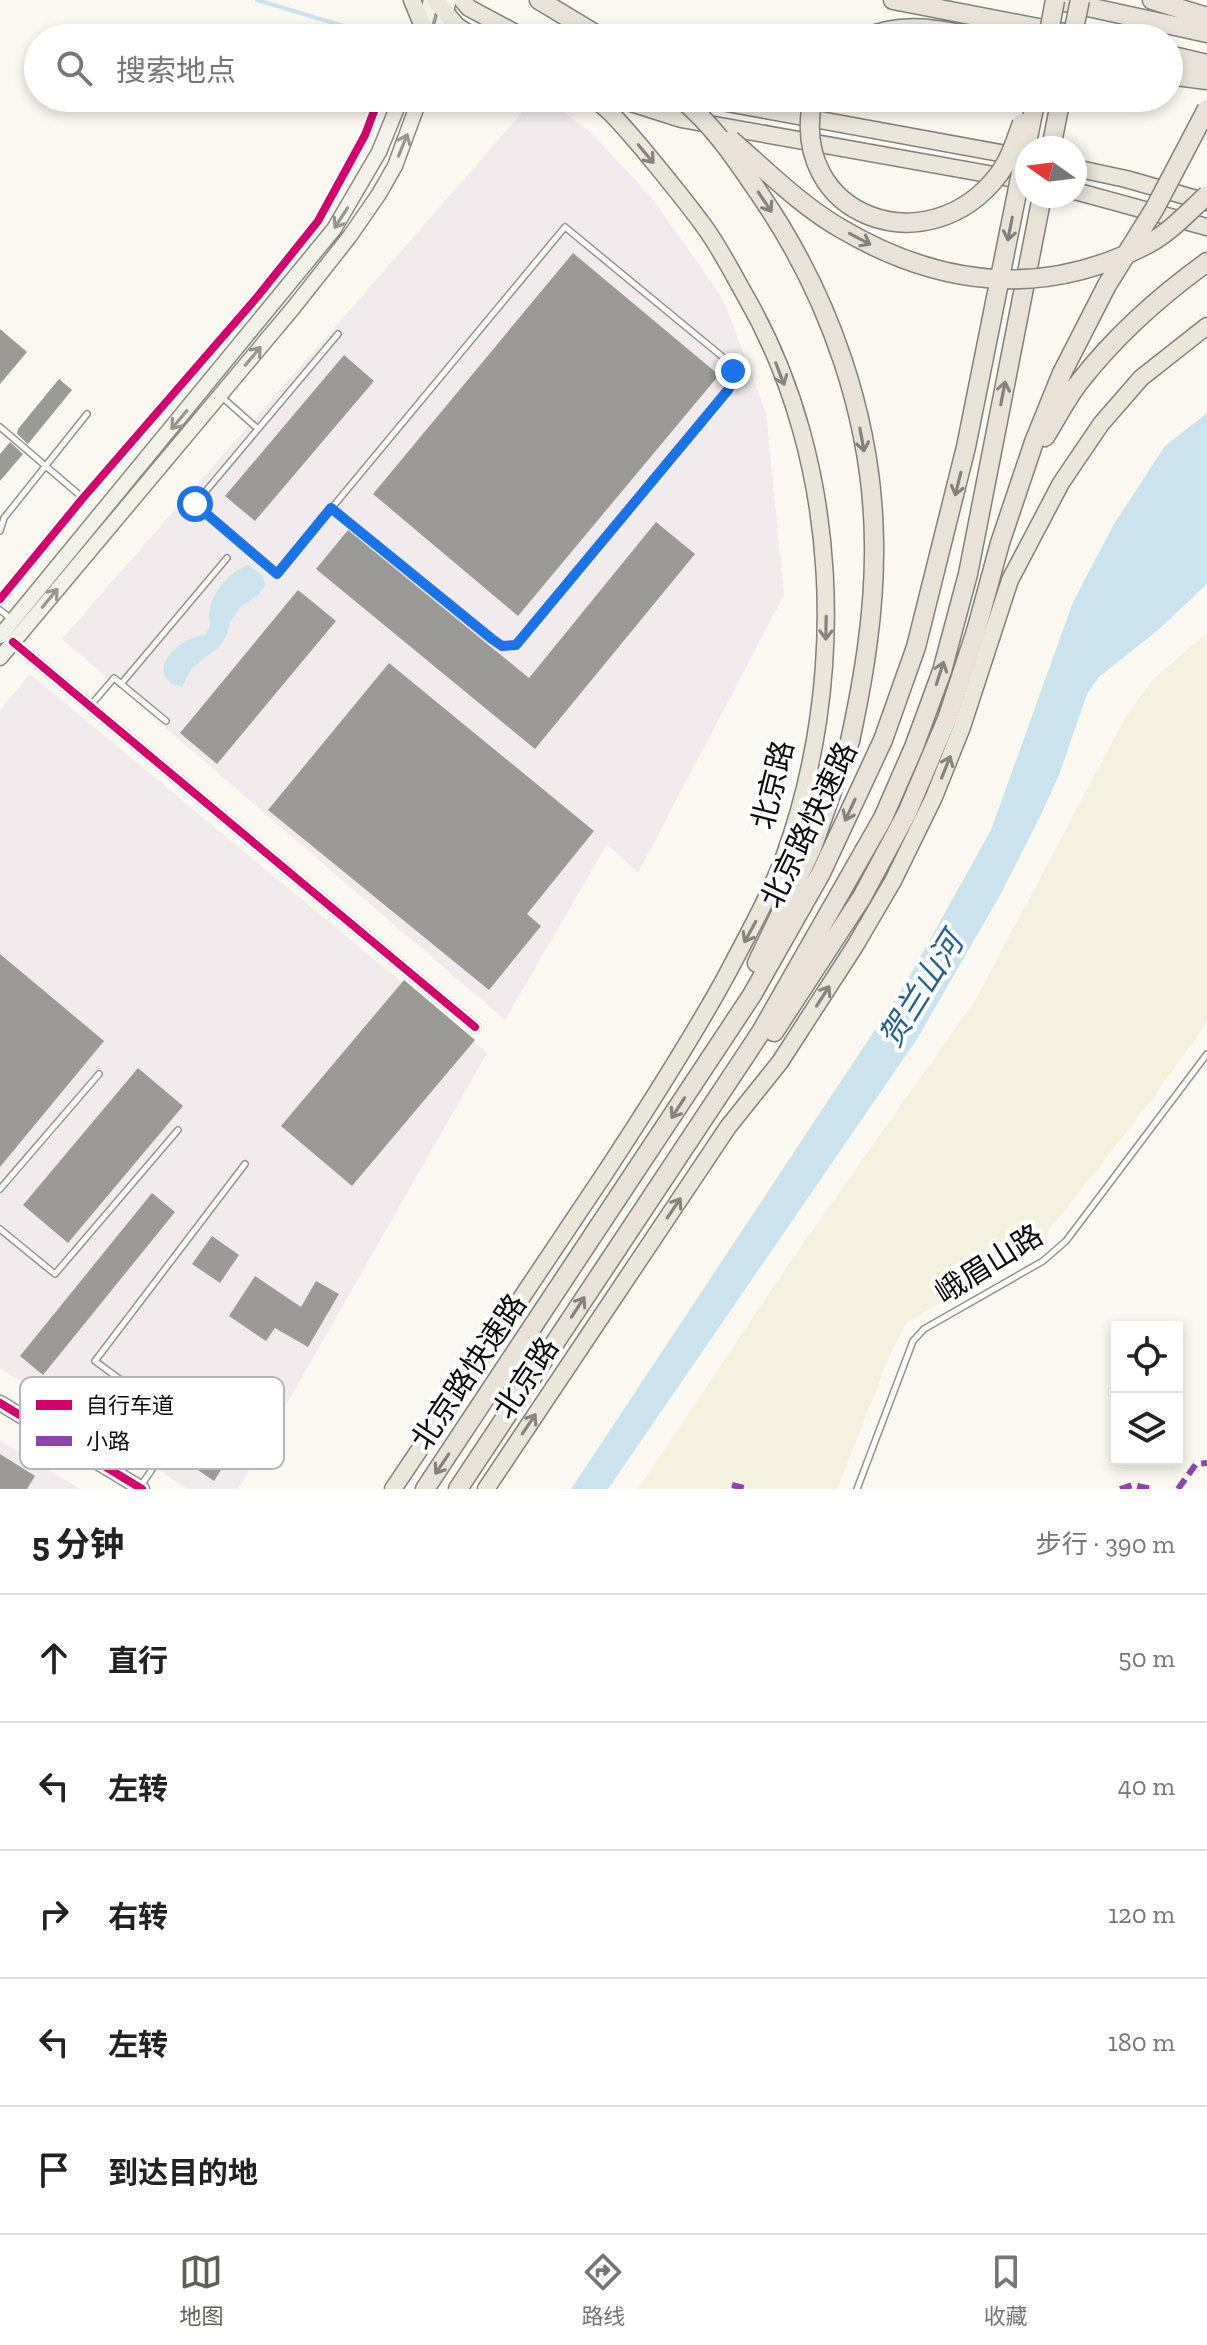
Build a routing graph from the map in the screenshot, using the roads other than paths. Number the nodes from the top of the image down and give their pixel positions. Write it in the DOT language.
graph roads {
  1 [pos="412,0"];
  2 [pos="462,0"];
  3 [pos="539,0"];
  4 [pos="893,0"];
  5 [pos="1055,0"];
  6 [pos="1080,0"];
  7 [pos="1152,0"];
  8 [pos="440,3"];
  9 [pos="1207,17"];
  10 [pos="425,24"];
  11 [pos="434,24"];
  12 [pos="456,24"];
  13 [pos="499,24"];
  14 [pos="579,24"];
  15 [pos="1017,24"];
  16 [pos="1051,24"];
  17 [pos="1075,24"];
  18 [pos="1166,24"];
  19 [pos="1183,28"];
  20 [pos="1207,33"];
  21 [pos="1183,58"];
  22 [pos="1207,64"];
  23 [pos="1183,77"];
  24 [pos="1207,80"];
  25 [pos="1207,109"];
  26 [pos="395,112"];
  27 [pos="415,112"];
  28 [pos="608,112"];
  29 [pos="659,112"];
  30 [pos="699,112"];
  31 [pos="703,112"];
  32 [pos="760,112"];
  33 [pos="810,112"];
  34 [pos="1028,112"];
  35 [pos="1031,112"];
  36 [pos="1058,112"];
  37 [pos="1053,136"];
  38 [pos="1015,156"];
  39 [pos="1087,171"];
  40 [pos="1015,179"];
  41 [pos="1087,194"];
  42 [pos="1207,195"];
  43 [pos="1207,202"];
  44 [pos="1040,208"];
  45 [pos="1207,227"];
  46 [pos="1207,262"];
  47 [pos="1207,326"];
  48 [pos="338,334"];
  49 [pos="220,395"];
  50 [pos="87,414"];
  51 [pos="0,427"];
  52 [pos="258,429"];
  53 [pos="47,466"];
  54 [pos="83,498"];
  55 [pos="331,508"];
  56 [pos="0,531"];
  57 [pos="1000,543"];
  58 [pos="227,558"];
  59 [pos="0,610"];
  60 [pos="18,625"];
  61 [pos="6,639"];
  62 [pos="0,658"];
  63 [pos="121,684"];
  64 [pos="91,706"];
  65 [pos="166,721"];
  66 [pos="475,1027"];
  67 [pos="1207,1054"];
  68 [pos="701,1073"];
  69 [pos="99,1074"];
  70 [pos="178,1130"];
  71 [pos="687,1140"];
  72 [pos="245,1164"];
  73 [pos="0,1189"];
  74 [pos="0,1229"];
  75 [pos="117,1377"];
  76 [pos="0,1403"];
  77 [pos="20,1415"];
  78 [pos="109,1469"];
  79 [pos="153,1469"];
  80 [pos="140,1488"];
  81 [pos="393,1489"];
  82 [pos="425,1489"];
  83 [pos="458,1489"];
  84 [pos="486,1489"];
  85 [pos="857,1489"];
  1 -- 10 [label="main road"];
  2 -- 13 [label="main road"];
  3 -- 14 [label="highway"];
  4 -- 15 [label="highway"];
  5 -- 16 [label="highway, bridge"];
  5 -- 18 [label="highway"];
  6 -- 17 [label="highway, bridge"];
  7 -- 9 [label="highway"];
  8 -- 11 [label="main road"];
  8 -- 12 [label="main road"];
  19 -- 20 [label="highway"];
  21 -- 22 [label="highway"];
  23 -- 24 [label="highway"];
  25 -- 57 [label="highway, bridge"];
  26 -- 60 [label="main road, one-way"];
  49 -- 27 [label="main road, one-way"];
  28 -- 81 [label="main road, 北京路, one-way"];
  29 -- 40 [label="main road"];
  30 -- 68 [label="highway, one-way, bridge"];
  31 -- 42 [label="highway, one-way, bridge"];
  32 -- 38 [label="main road"];
  33 -- 34 [label="highway, bridge"];
  35 -- 68 [label="highway, 北京路快速路, one-way, bridge"];
  36 -- 37 [label="highway"];
  39 -- 43 [label="main road"];
  41 -- 45 [label="main road"];
  71 -- 44 [label="highway, 北京路快速路, one-way"];
  46 -- 57 [label="highway"];
  84 -- 47 [label="main road, 北京路, one-way"];
  48 -- 52 [label="lane"];
  49 -- 52 [label="lane"];
  60 -- 49 [label="main road, one-way"];
  50 -- 53 [label="lane"];
  51 -- 53 [label="lane"];
  52 -- 55 [label="lane"];
  53 -- 54 [label="lane"];
  53 -- 56 [label="lane"];
  55 -- 55 [label="lane"];
  57 -- 71 [label="highway"];
  58 -- 63 [label="lane"];
  59 -- 60 [label="lane"];
  60 -- 61 [label="main road"];
  61 -- 62 [label="main road"];
  61 -- 64 [label="street"];
  63 -- 64 [label="lane"];
  63 -- 65 [label="lane"];
  64 -- 66 [label="street"];
  67 -- 85 [label="lane, 峨眉山路"];
  68 -- 82 [label="highway, 北京路快速路, one-way"];
  69 -- 73 [label="lane"];
  70 -- 74 [label="lane"];
  83 -- 71 [label="highway, 北京路快速路, one-way"];
  72 -- 75 [label="lane"];
  76 -- 77 [label="street"];
  78 -- 80 [label="street"];
  79 -- 80 [label="lane"];
}
